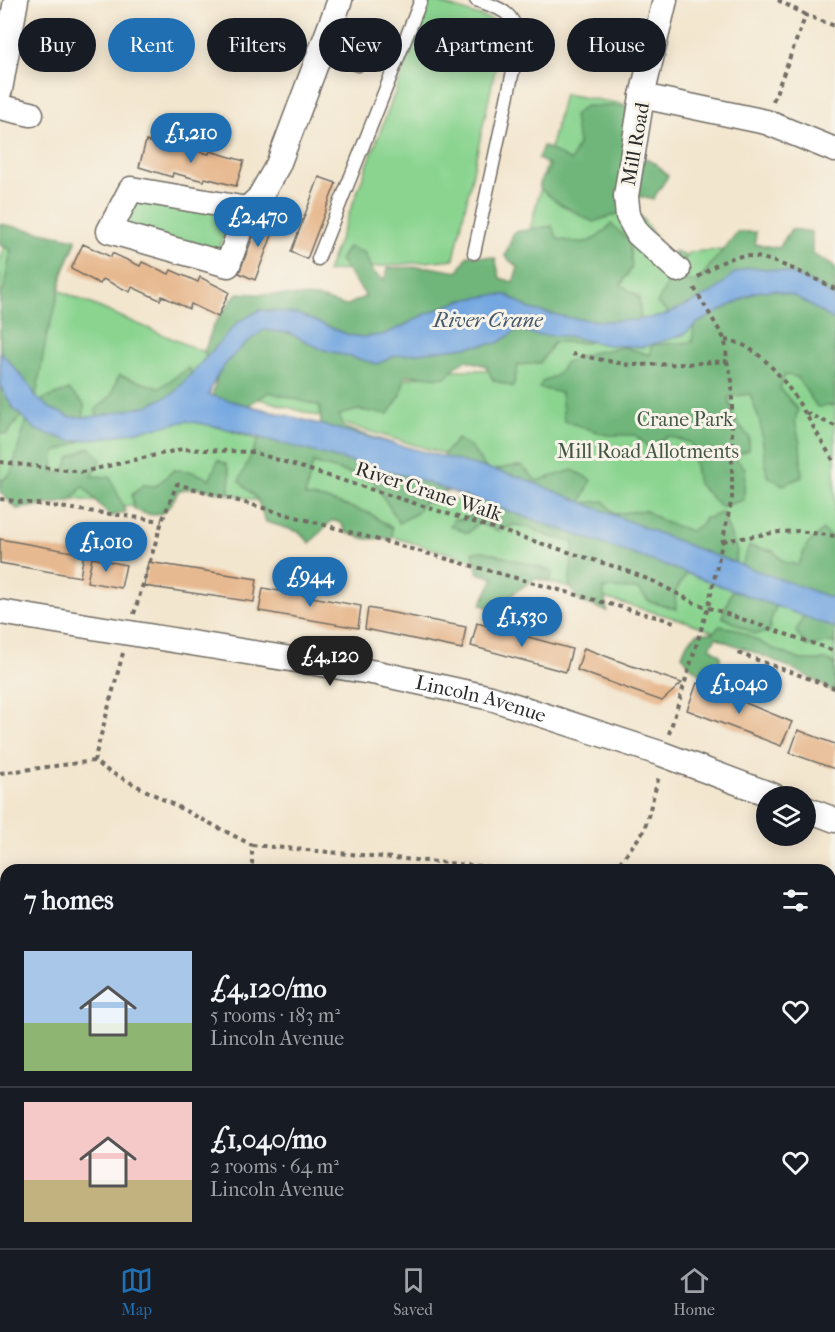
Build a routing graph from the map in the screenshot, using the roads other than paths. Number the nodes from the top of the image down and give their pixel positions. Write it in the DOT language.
graph roads {
  1 [pos="16,0"];
  2 [pos="340,0"];
  3 [pos="421,0"];
  4 [pos="476,0"];
  5 [pos="665,0"];
  6 [pos="334,18"];
  7 [pos="319,58"];
  8 [pos="0,90"];
  9 [pos="642,96"];
  10 [pos="0,107"];
  11 [pos="31,114"];
  12 [pos="835,150"];
  13 [pos="247,209"];
  14 [pos="474,253"];
  15 [pos="318,259"];
  16 [pos="684,277"];
  17 [pos="0,612"];
  18 [pos="756,789"];
  19 [pos="816,813"];
  20 [pos="835,820"];
  1 -- 8 [label="street"];
  2 -- 6 [label="street"];
  3 -- 15 [label="lane"];
  4 -- 14 [label="lane"];
  5 -- 9 [label="street, Mill Road"];
  7 -- 13 [label="street"];
  9 -- 12 [label="street"];
  9 -- 16 [label="street, Mill Road"];
  10 -- 11 [label="street"];
  13 -- 13 [label="street"];
  17 -- 18 [label="street, Lincoln Avenue"];
  19 -- 20 [label="street"];
}
